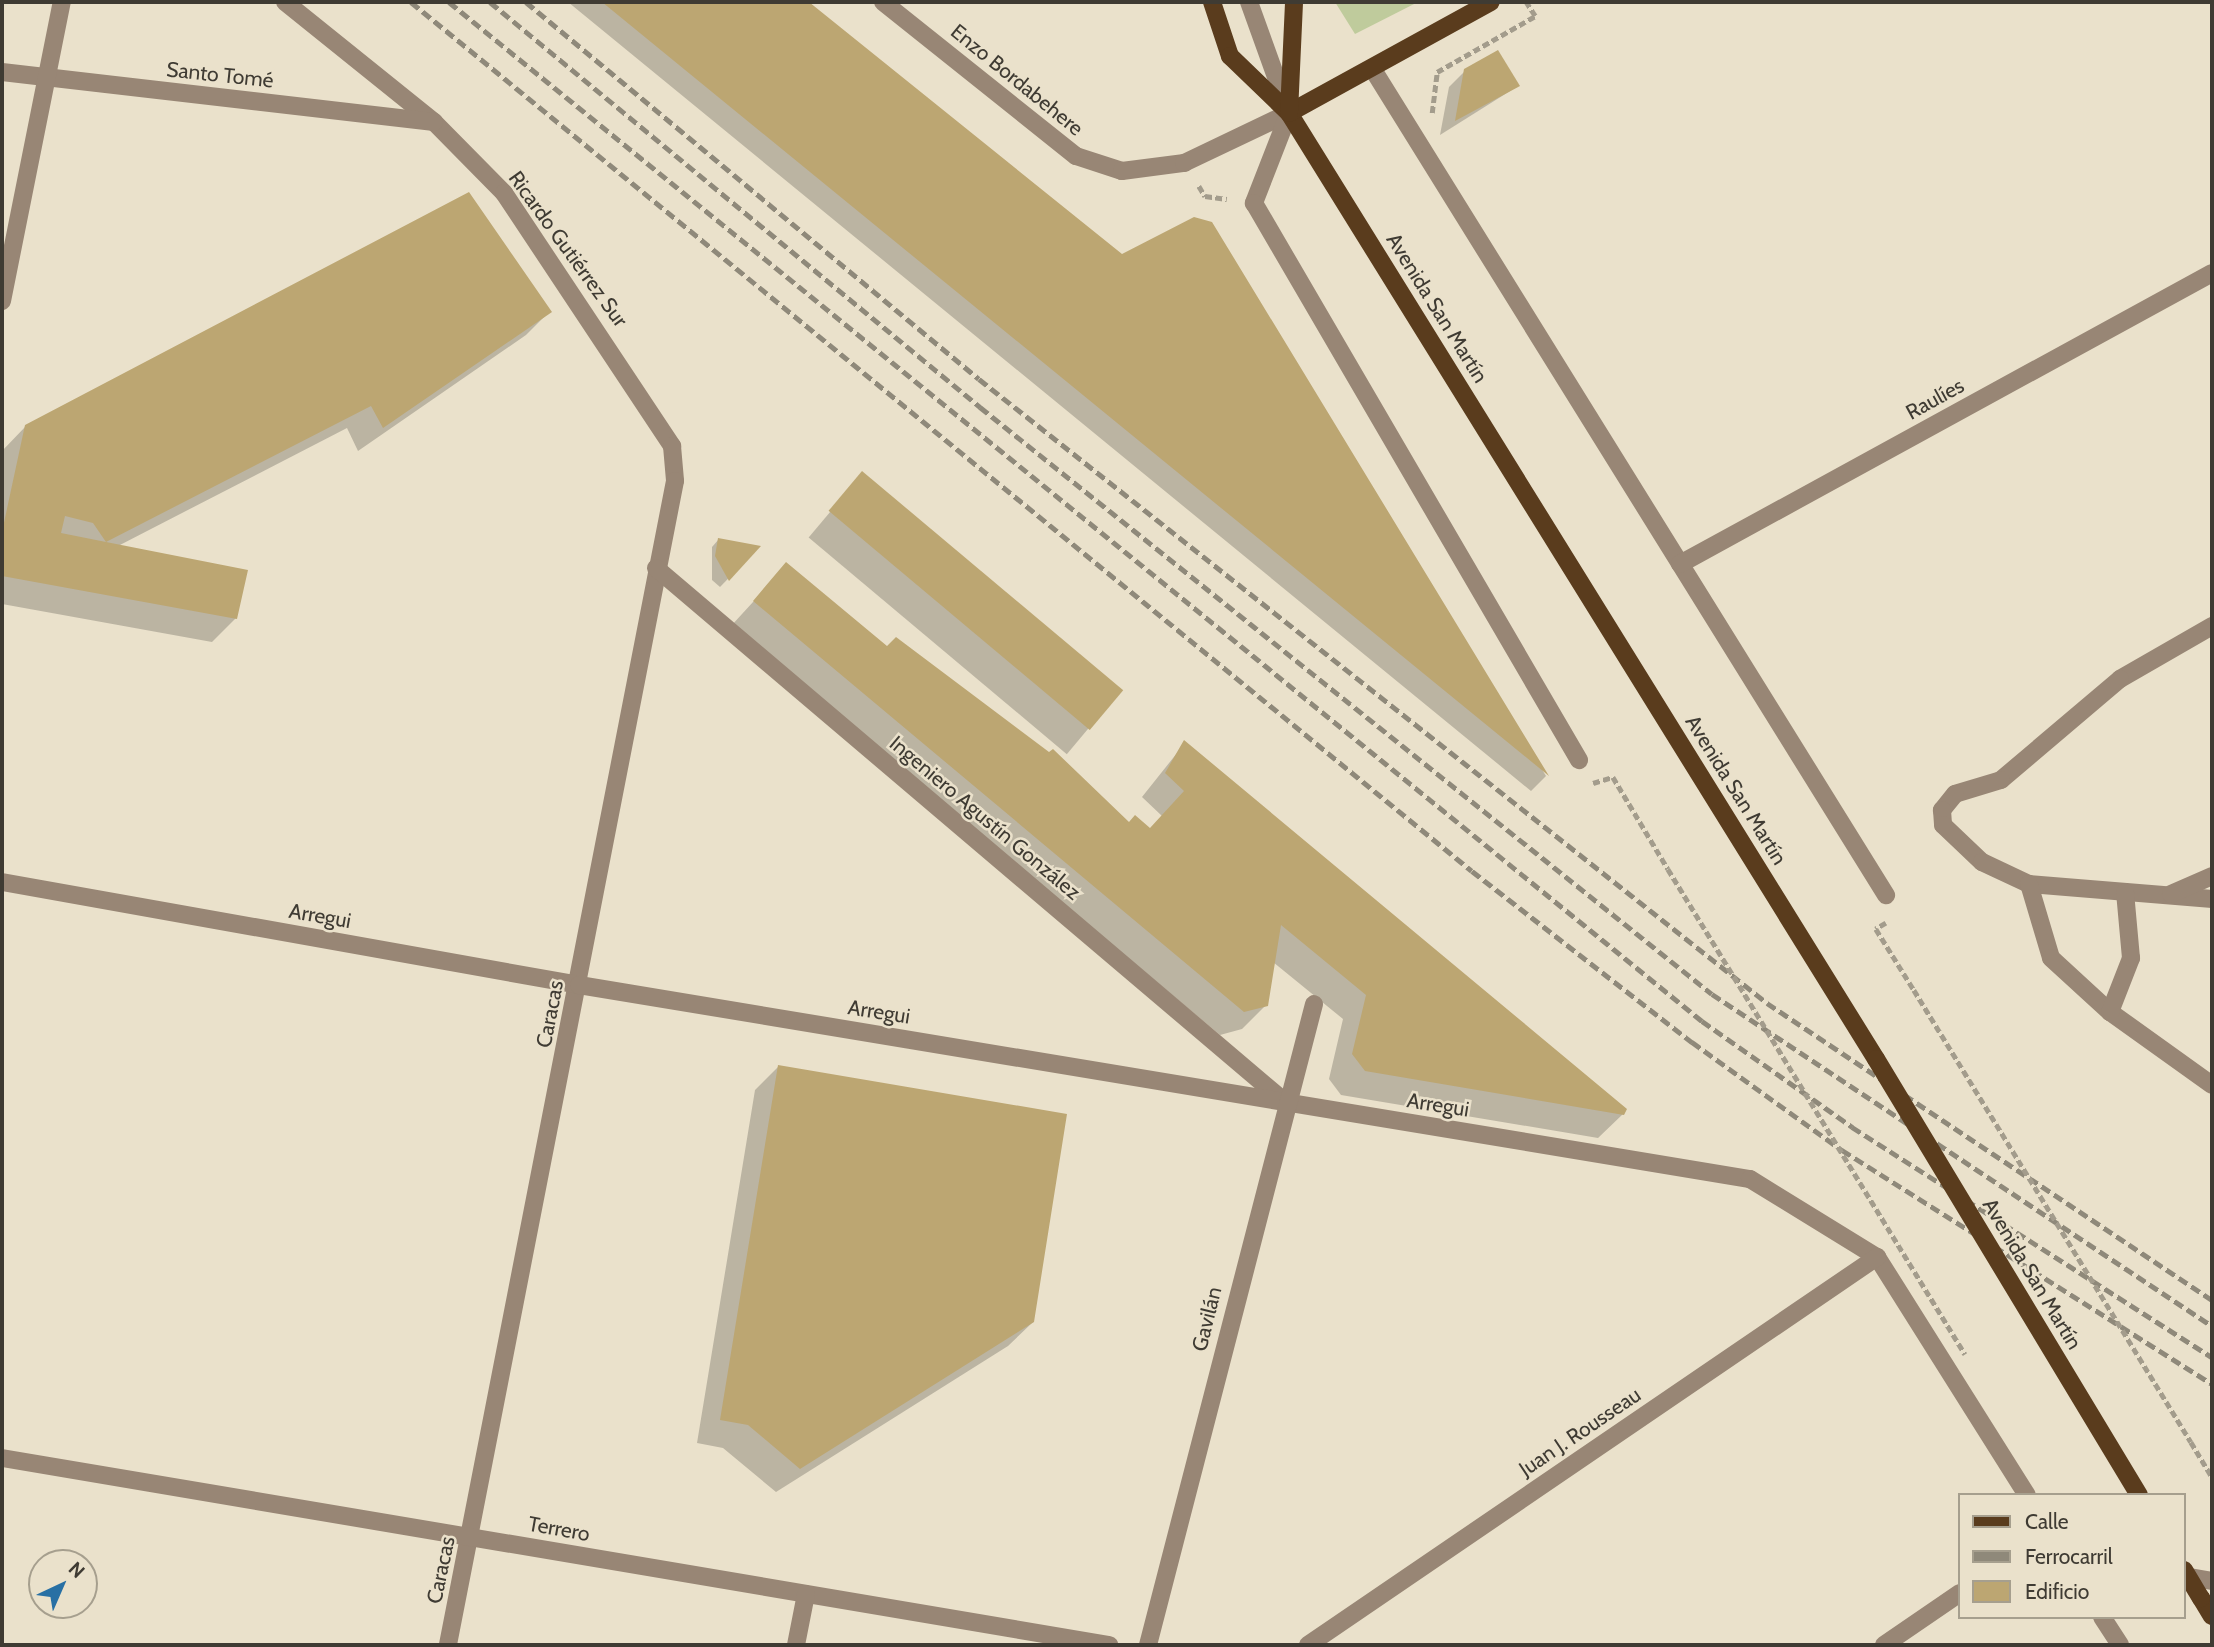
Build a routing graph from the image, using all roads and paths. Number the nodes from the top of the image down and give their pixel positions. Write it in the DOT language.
graph roads {
  1 [pos="62,2"];
  2 [pos="285,2"];
  3 [pos="883,2"];
  4 [pos="1212,2"];
  5 [pos="1249,2"];
  6 [pos="1294,2"];
  7 [pos="1491,2"];
  8 [pos="1526,2"];
  9 [pos="1372,68"];
  10 [pos="2,72"];
  11 [pos="46,78"];
  12 [pos="1289,113"];
  13 [pos="434,122"];
  14 [pos="1411,127"];
  15 [pos="2212,274"];
  16 [pos="2,301"];
  17 [pos="644,397"];
  18 [pos="1680,564"];
  19 [pos="656,568"];
  20 [pos="2212,626"];
  21 [pos="1579,760"];
  22 [pos="2212,876"];
  23 [pos="2,882"];
  24 [pos="2029,884"];
  25 [pos="2125,892"];
  26 [pos="1886,895"];
  27 [pos="2167,895"];
  28 [pos="2212,899"];
  29 [pos="1898,915"];
  30 [pos="579,985"];
  31 [pos="1314,1004"];
  32 [pos="2110,1012"];
  33 [pos="2212,1085"];
  34 [pos="1285,1102"];
  35 [pos="1877,1257"];
  36 [pos="1965,1354"];
  37 [pos="2,1458"];
  38 [pos="2212,1477"];
  39 [pos="2026,1493"];
  40 [pos="2138,1493"];
  41 [pos="471,1537"];
  42 [pos="2186,1573"];
  43 [pos="2186,1576"];
  44 [pos="2212,1581"];
  45 [pos="806,1594"];
  46 [pos="1958,1594"];
  47 [pos="2212,1616"];
  48 [pos="2103,1619"];
  49 [pos="448,1645"];
  50 [pos="796,1645"];
  51 [pos="1109,1645"];
  52 [pos="1148,1645"];
  53 [pos="1308,1645"];
  54 [pos="1884,1645"];
  55 [pos="2120,1645"];
  1 -- 11 [label="street"];
  2 -- 13 [label="street, Ricardo Gutiérrez Sur"];
  3 -- 12 [label="street, Enzo Bordabehere"];
  4 -- 12 [label="main road, Avenida San Martín"];
  5 -- 12 [label="street"];
  6 -- 12 [label="main road"];
  7 -- 9 [label="main road"];
  8 -- 14 [label="path"];
  9 -- 12 [label="main road"];
  9 -- 14 [label="street"];
  10 -- 11 [label="street, Santo Tomé"];
  11 -- 13 [label="street, Santo Tomé"];
  11 -- 16 [label="street"];
  12 -- 21 [label="street"];
  12 -- 40 [label="main road, Avenida San Martín, bridge"];
  13 -- 17 [label="street, Ricardo Gutiérrez Sur"];
  14 -- 18 [label="street"];
  15 -- 18 [label="street, Raulíes"];
  17 -- 19 [label="street, Caracas"];
  18 -- 26 [label="street"];
  19 -- 30 [label="street, Caracas"];
  19 -- 34 [label="street, Ingeniero Agustín González"];
  20 -- 24 [label="street"];
  21 -- 36 [label="path, bridge"];
  22 -- 27 [label="street"];
  23 -- 30 [label="street, Arregui"];
  24 -- 25 [label="street"];
  24 -- 32 [label="street"];
  25 -- 27 [label="street"];
  25 -- 32 [label="street"];
  27 -- 28 [label="street"];
  29 -- 38 [label="path, bridge"];
  30 -- 34 [label="street, Arregui"];
  30 -- 41 [label="street, Caracas"];
  31 -- 34 [label="street, Gavilán"];
  32 -- 33 [label="street"];
  34 -- 35 [label="street, Arregui"];
  34 -- 52 [label="street, Gavilán"];
  35 -- 39 [label="street"];
  35 -- 53 [label="street, Juan J. Rousseau"];
  37 -- 41 [label="street, Terrero"];
  41 -- 45 [label="street, Terrero"];
  41 -- 49 [label="street, Caracas"];
  42 -- 47 [label="main road, bridge"];
  43 -- 44 [label="street"];
  45 -- 50 [label="street"];
  45 -- 51 [label="street, Terrero"];
  46 -- 54 [label="street"];
  48 -- 55 [label="street"];
}
